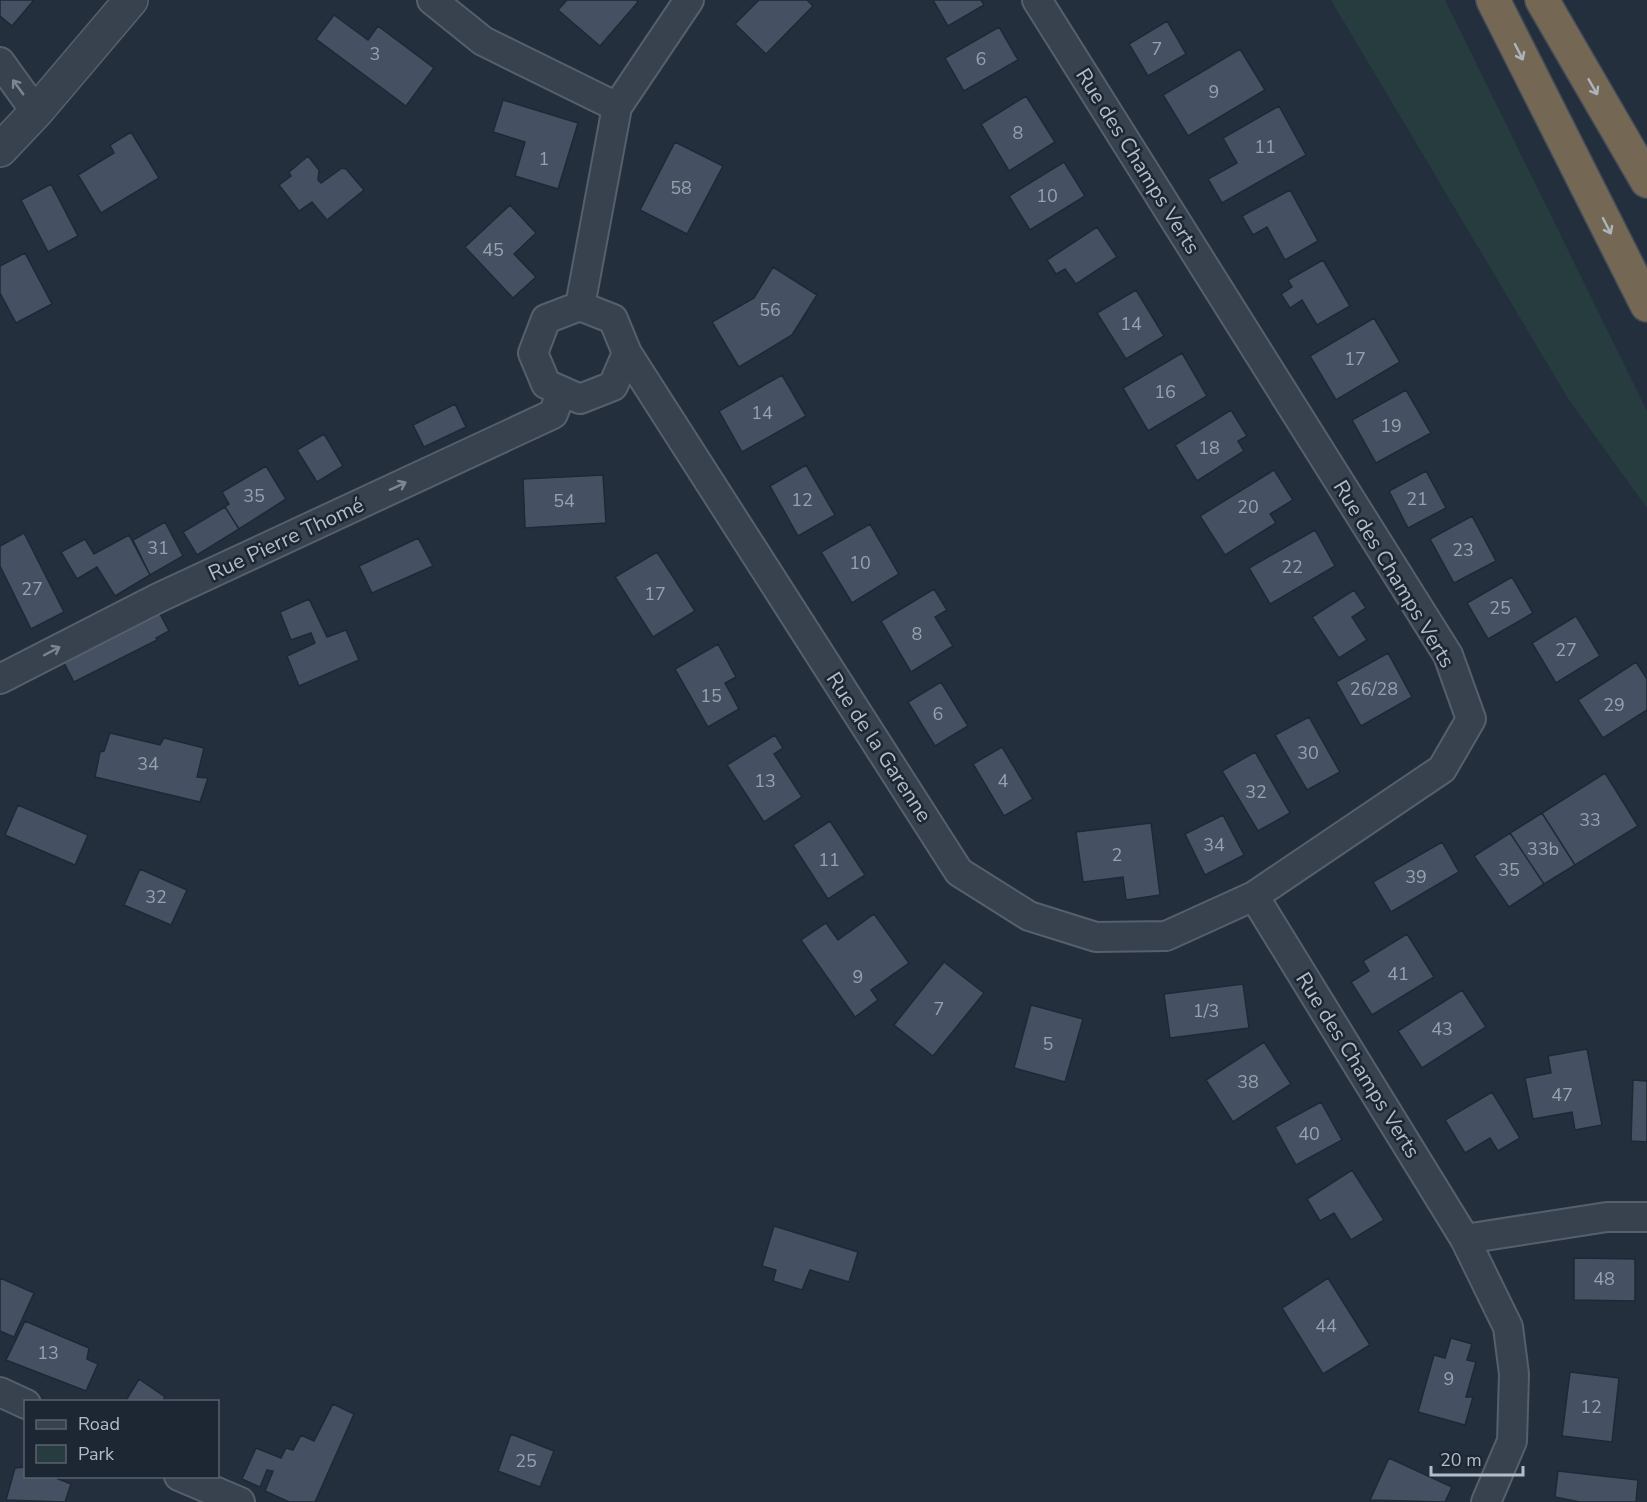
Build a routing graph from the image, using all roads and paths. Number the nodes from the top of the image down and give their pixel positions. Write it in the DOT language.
graph roads {
  1 [pos="131,0"];
  2 [pos="432,0"];
  3 [pos="690,0"];
  4 [pos="1037,0"];
  5 [pos="1492,0"];
  6 [pos="1542,0"];
  7 [pos="0,62"];
  8 [pos="616,107"];
  9 [pos="36,112"];
  10 [pos="0,150"];
  11 [pos="1647,181"];
  12 [pos="1647,305"];
  13 [pos="580,306"];
  14 [pos="627,353"];
  15 [pos="562,391"];
  16 [pos="0,679"];
  17 [pos="1254,896"];
  18 [pos="1647,1217"];
  19 [pos="1465,1239"];
  20 [pos="0,1392"];
  21 [pos="24,1403"];
  22 [pos="184,1478"];
  23 [pos="240,1502"];
  24 [pos="1486,1502"];
  1 -- 9 [label="street"];
  2 -- 8 [label="street"];
  3 -- 8 [label="street"];
  4 -- 17 [label="street, Rue des Champs Verts"];
  5 -- 12 [label="highway, one-way"];
  6 -- 11 [label="highway, one-way"];
  9 -- 7 [label="street, one-way"];
  8 -- 13 [label="street"];
  9 -- 10 [label="street"];
  13 -- 14 [label="street"];
  13 -- 15 [label="street"];
  14 -- 15 [label="street"];
  14 -- 17 [label="street, Rue de la Garenne"];
  16 -- 15 [label="street, Rue Pierre Thomé, one-way"];
  17 -- 19 [label="street, Rue des Champs Verts"];
  18 -- 19 [label="street"];
  19 -- 24 [label="street, Rue des Champs Verts"];
  20 -- 21 [label="street"];
  22 -- 23 [label="street"];
}
